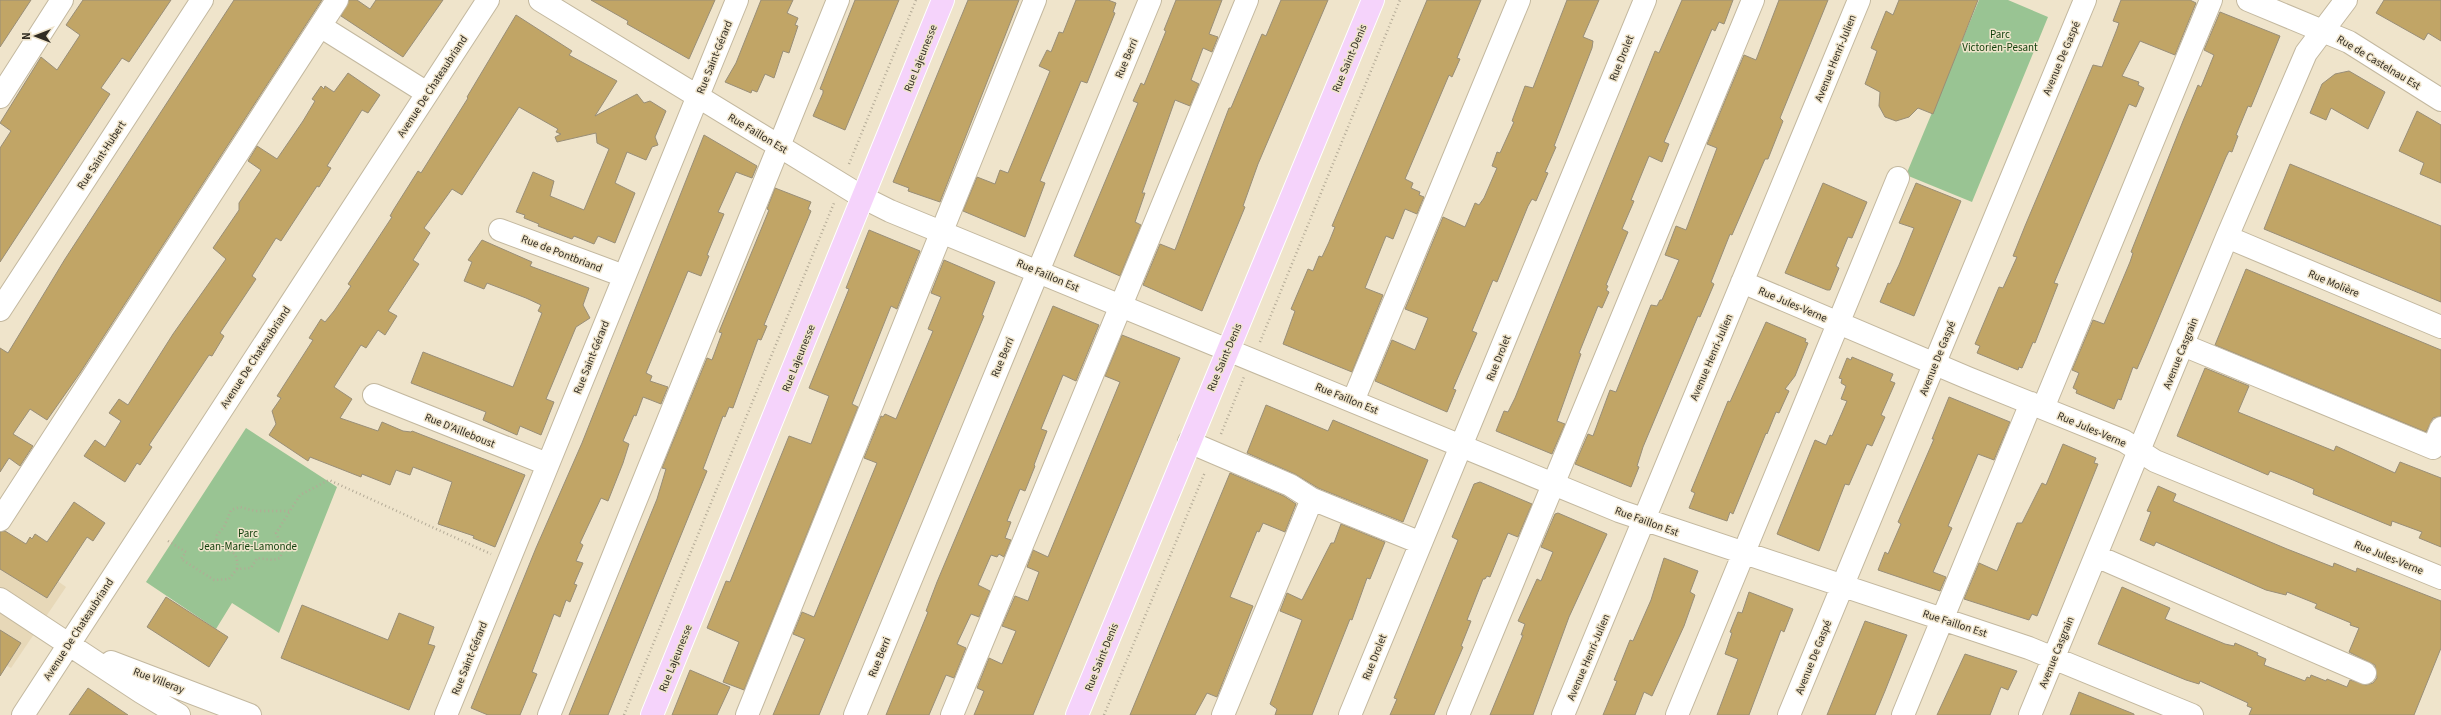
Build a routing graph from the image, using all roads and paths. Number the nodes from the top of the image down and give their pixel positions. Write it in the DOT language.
graph roads {
  1 [pos="62,0"];
  2 [pos="202,0"];
  3 [pos="338,0"];
  4 [pos="488,0"];
  5 [pos="540,0"];
  6 [pos="737,0"];
  7 [pos="838,0"];
  8 [pos="916,0"];
  9 [pos="943,0"];
  10 [pos="1035,0"];
  11 [pos="1150,0"];
  12 [pos="1247,0"];
  13 [pos="1373,0"];
  14 [pos="1400,0"];
  15 [pos="1519,0"];
  16 [pos="1645,0"];
  17 [pos="1754,0"];
  18 [pos="1859,0"];
  19 [pos="2085,0"];
  20 [pos="2211,0"];
  21 [pos="2248,0"];
  22 [pos="2346,0"];
  23 [pos="320,26"];
  24 [pos="2325,30"];
  25 [pos="427,93"];
  26 [pos="0,97"];
  27 [pos="698,97"];
  28 [pos="2441,100"];
  29 [pos="779,146"];
  30 [pos="856,148"];
  31 [pos="1898,178"];
  32 [pos="864,198"];
  33 [pos="833,205"];
  34 [pos="500,230"];
  35 [pos="942,232"];
  36 [pos="2227,238"];
  37 [pos="1038,271"];
  38 [pos="624,276"];
  39 [pos="1742,282"];
  40 [pos="1121,306"];
  41 [pos="0,310"];
  42 [pos="1838,323"];
  43 [pos="2441,327"];
  44 [pos="1260,342"];
  45 [pos="2184,345"];
  46 [pos="1228,349"];
  47 [pos="1935,364"];
  48 [pos="1241,385"];
  49 [pos="374,395"];
  50 [pos="1353,401"];
  51 [pos="2037,405"];
  52 [pos="2441,428"];
  53 [pos="1189,442"];
  54 [pos="1461,446"];
  55 [pos="2140,451"];
  56 [pos="1213,452"];
  57 [pos="547,464"];
  58 [pos="1554,484"];
  59 [pos="1312,499"];
  60 [pos="290,511"];
  61 [pos="0,520"];
  62 [pos="1644,520"];
  63 [pos="168,541"];
  64 [pos="1421,543"];
  65 [pos="1744,554"];
  66 [pos="497,556"];
  67 [pos="2096,556"];
  68 [pos="237,569"];
  69 [pos="2441,578"];
  70 [pos="1842,586"];
  71 [pos="0,598"];
  72 [pos="1942,619"];
  73 [pos="68,643"];
  74 [pos="2054,657"];
  75 [pos="2365,673"];
  76 [pos="205,707"];
  77 [pos="23,715"];
  78 [pos="179,715"];
  79 [pos="250,715"];
  80 [pos="446,715"];
  81 [pos="549,715"];
  82 [pos="624,715"];
  83 [pos="652,715"];
  84 [pos="747,715"];
  85 [pos="855,715"];
  86 [pos="952,715"];
  87 [pos="1077,715"];
  88 [pos="1104,715"];
  89 [pos="1223,715"];
  90 [pos="1350,715"];
  91 [pos="1458,715"];
  92 [pos="1564,715"];
  93 [pos="1677,715"];
  94 [pos="1789,715"];
  95 [pos="1902,715"];
  96 [pos="2030,715"];
  97 [pos="2192,715"];
  1 -- 26 [label="street"];
  2 -- 41 [label="street, Rue Saint-Hubert"];
  3 -- 23 [label="street"];
  4 -- 25 [label="street, Avenue De Chateaubriand"];
  5 -- 27 [label="street, Rue Faillon Est"];
  6 -- 27 [label="street, Rue Saint-Gérard"];
  7 -- 29 [label="street"];
  8 -- 30 [label="path"];
  9 -- 32 [label="main road, Rue Lajeunesse"];
  10 -- 35 [label="street"];
  11 -- 37 [label="street, Rue Berri"];
  12 -- 40 [label="street"];
  13 -- 46 [label="main road, Rue Saint-Denis"];
  14 -- 44 [label="path"];
  15 -- 50 [label="street"];
  16 -- 54 [label="street, Rue Drolet"];
  17 -- 58 [label="street"];
  18 -- 39 [label="street, Avenue Henri-Julien"];
  19 -- 47 [label="street, Avenue De Gaspé"];
  20 -- 51 [label="street"];
  21 -- 24 [label="street, Rue de Castelnau Est"];
  22 -- 24 [label="street, Avenue Casgrain"];
  23 -- 25 [label="street"];
  23 -- 61 [label="street"];
  24 -- 28 [label="street, Rue de Castelnau Est"];
  24 -- 36 [label="street, Avenue Casgrain"];
  25 -- 73 [label="street, Avenue De Chateaubriand"];
  27 -- 29 [label="street, Rue Faillon Est"];
  27 -- 38 [label="street, Rue Saint-Gérard"];
  29 -- 32 [label="street, Rue Faillon Est"];
  29 -- 81 [label="street"];
  31 -- 42 [label="street"];
  32 -- 35 [label="street, Rue Faillon Est"];
  32 -- 83 [label="main road, Rue Lajeunesse"];
  33 -- 82 [label="path"];
  34 -- 38 [label="street, Rue de Pontbriand"];
  35 -- 37 [label="street, Rue Faillon Est"];
  35 -- 84 [label="street"];
  36 -- 43 [label="street, Rue Molière"];
  36 -- 45 [label="street, Avenue Casgrain"];
  37 -- 40 [label="street, Rue Faillon Est"];
  37 -- 85 [label="street, Rue Berri"];
  38 -- 57 [label="street, Rue Saint-Gérard"];
  39 -- 42 [label="street, Rue Jules-Verne"];
  39 -- 62 [label="street, Avenue Henri-Julien"];
  40 -- 46 [label="street, Rue Faillon Est"];
  40 -- 86 [label="street"];
  42 -- 47 [label="street, Rue Jules-Verne"];
  42 -- 65 [label="street"];
  45 -- 52 [label="street"];
  45 -- 55 [label="street, Avenue Casgrain"];
  46 -- 50 [label="street, Rue Faillon Est"];
  46 -- 53 [label="main road, Rue Saint-Denis"];
  47 -- 51 [label="street, Rue Jules-Verne"];
  47 -- 70 [label="street, Avenue De Gaspé"];
  48 -- 56 [label="path"];
  49 -- 57 [label="street, Rue D'Ailleboust"];
  50 -- 54 [label="street, Rue Faillon Est"];
  51 -- 55 [label="street, Rue Jules-Verne"];
  51 -- 72 [label="street"];
  53 -- 56 [label="street"];
  53 -- 87 [label="main road, Rue Saint-Denis"];
  54 -- 58 [label="street, Rue Faillon Est"];
  54 -- 64 [label="street, Rue Drolet"];
  55 -- 67 [label="street, Avenue Casgrain"];
  55 -- 69 [label="street, Rue Jules-Verne"];
  56 -- 59 [label="street"];
  56 -- 88 [label="path"];
  57 -- 80 [label="street, Rue Saint-Gérard"];
  58 -- 62 [label="street, Rue Faillon Est"];
  58 -- 91 [label="street"];
  59 -- 64 [label="street"];
  59 -- 89 [label="street"];
  60 -- 66 [label="path"];
  60 -- 68 [label="path"];
  60 -- 68 [label="path"];
  62 -- 65 [label="street, Rue Faillon Est"];
  62 -- 92 [label="street, Avenue Henri-Julien"];
  63 -- 68 [label="path"];
  64 -- 90 [label="street, Rue Drolet"];
  65 -- 70 [label="street, Rue Faillon Est"];
  65 -- 93 [label="street"];
  67 -- 74 [label="street, Avenue Casgrain"];
  67 -- 75 [label="street"];
  70 -- 72 [label="street, Rue Faillon Est"];
  70 -- 94 [label="street, Avenue De Gaspé"];
  71 -- 73 [label="street, Rue Villeray"];
  72 -- 74 [label="street, Rue Faillon Est"];
  72 -- 95 [label="street"];
  73 -- 76 [label="street, Rue Villeray"];
  73 -- 77 [label="street, Avenue De Chateaubriand"];
  73 -- 78 [label="street, Rue Villeray"];
  74 -- 96 [label="street, Avenue Casgrain"];
  74 -- 97 [label="street, Rue Faillon Est"];
  76 -- 79 [label="street, Rue Villeray"];
}
